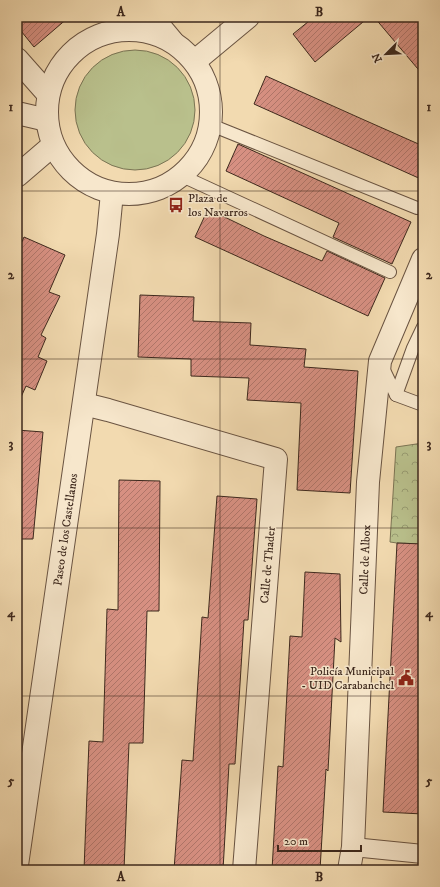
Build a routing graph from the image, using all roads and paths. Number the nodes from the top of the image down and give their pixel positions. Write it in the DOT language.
graph roads {
  1 [pos="152,17"];
  2 [pos="248,17"];
  3 [pos="172,41"];
  4 [pos="17,59"];
  5 [pos="195,61"];
  6 [pos="48,94"];
  7 [pos="17,112"];
  8 [pos="47,120"];
  9 [pos="211,125"];
  10 [pos="52,146"];
  11 [pos="17,176"];
  12 [pos="182,176"];
  13 [pos="112,193"];
  14 [pos="417,208"];
  15 [pos="423,259"];
  16 [pos="390,272"];
  17 [pos="423,327"];
  18 [pos="380,361"];
  19 [pos="396,395"];
  20 [pos="84,404"];
  21 [pos="423,404"];
  22 [pos="353,847"];
  23 [pos="423,854"];
  24 [pos="17,865"];
  25 [pos="244,870"];
  26 [pos="349,870"];
  1 -- 3 [label="street"];
  2 -- 5 [label="street"];
  3 -- 5 [label="street"];
  3 -- 6 [label="street"];
  4 -- 6 [label="street"];
  5 -- 9 [label="street"];
  6 -- 8 [label="street"];
  7 -- 8 [label="street"];
  8 -- 10 [label="street"];
  9 -- 12 [label="street"];
  9 -- 14 [label="lane"];
  10 -- 11 [label="street"];
  10 -- 13 [label="street"];
  12 -- 13 [label="street"];
  12 -- 16 [label="lane"];
  13 -- 20 [label="street, Paseo de los Castellanos"];
  15 -- 18 [label="street, Calle de Albox"];
  17 -- 19 [label="lane"];
  18 -- 19 [label="lane"];
  18 -- 22 [label="street, Calle de Albox"];
  19 -- 21 [label="lane"];
  20 -- 24 [label="street, Paseo de los Castellanos"];
  20 -- 25 [label="street, Calle de Thader"];
  22 -- 23 [label="street"];
  22 -- 26 [label="street, Calle de Albox"];
}
